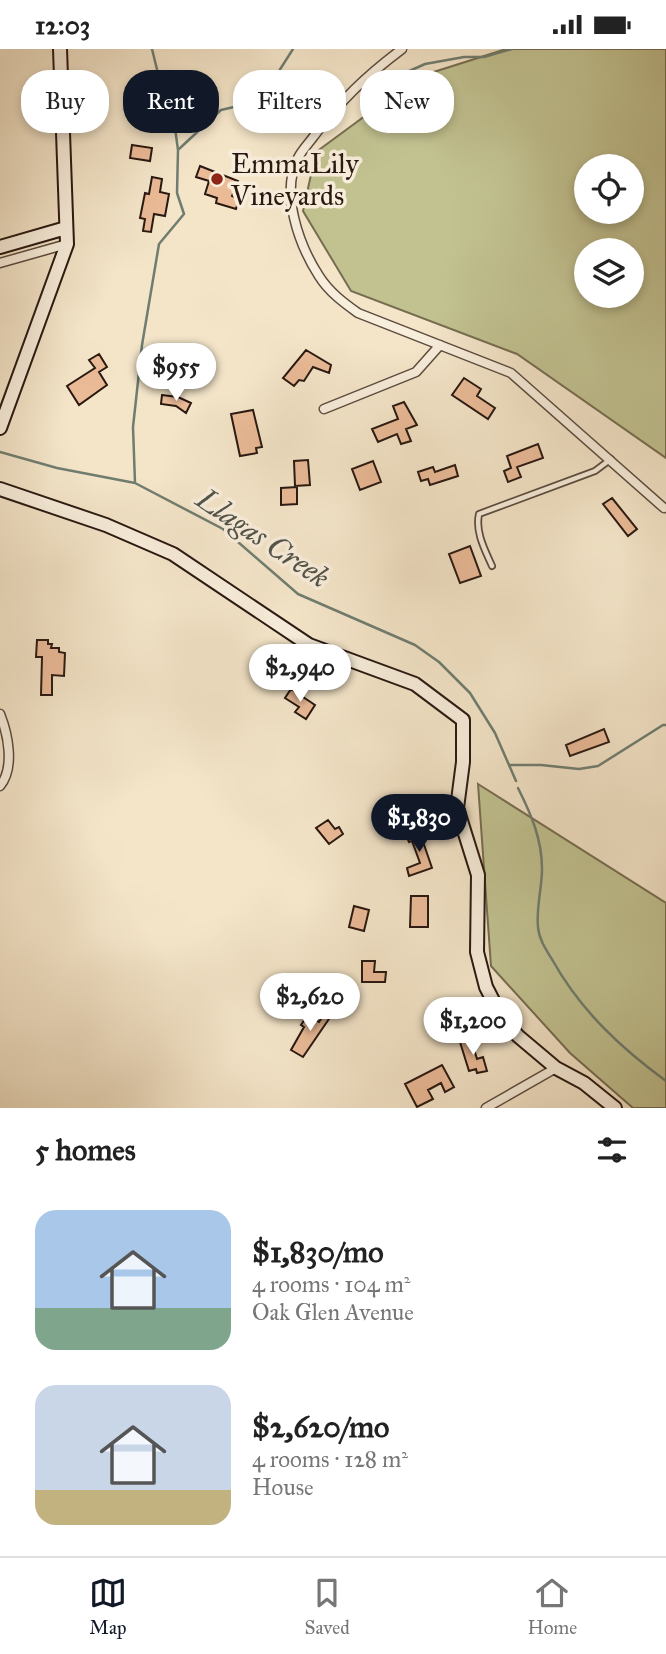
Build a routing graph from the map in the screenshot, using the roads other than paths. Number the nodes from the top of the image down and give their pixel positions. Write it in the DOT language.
graph roads {
  1 [pos="60,49"];
  2 [pos="402,49"];
  3 [pos="65,229"];
  4 [pos="67,244"];
  5 [pos="0,247"];
  6 [pos="0,263"];
  7 [pos="440,345"];
  8 [pos="324,409"];
  9 [pos="0,428"];
  10 [pos="611,459"];
  11 [pos="0,489"];
  12 [pos="664,508"];
  13 [pos="492,566"];
  14 [pos="0,714"];
  15 [pos="0,786"];
  16 [pos="556,1068"];
  17 [pos="486,1108"];
  18 [pos="615,1108"];
  1 -- 3 [label="street"];
  2 -- 7 [label="street"];
  3 -- 4 [label="street"];
  3 -- 5 [label="street"];
  4 -- 6 [label="street"];
  4 -- 9 [label="street"];
  7 -- 8 [label="street"];
  7 -- 10 [label="street"];
  10 -- 12 [label="street"];
  10 -- 13 [label="lane"];
  11 -- 16 [label="street"];
  14 -- 15 [label="street"];
  16 -- 17 [label="street"];
  16 -- 18 [label="street"];
}
